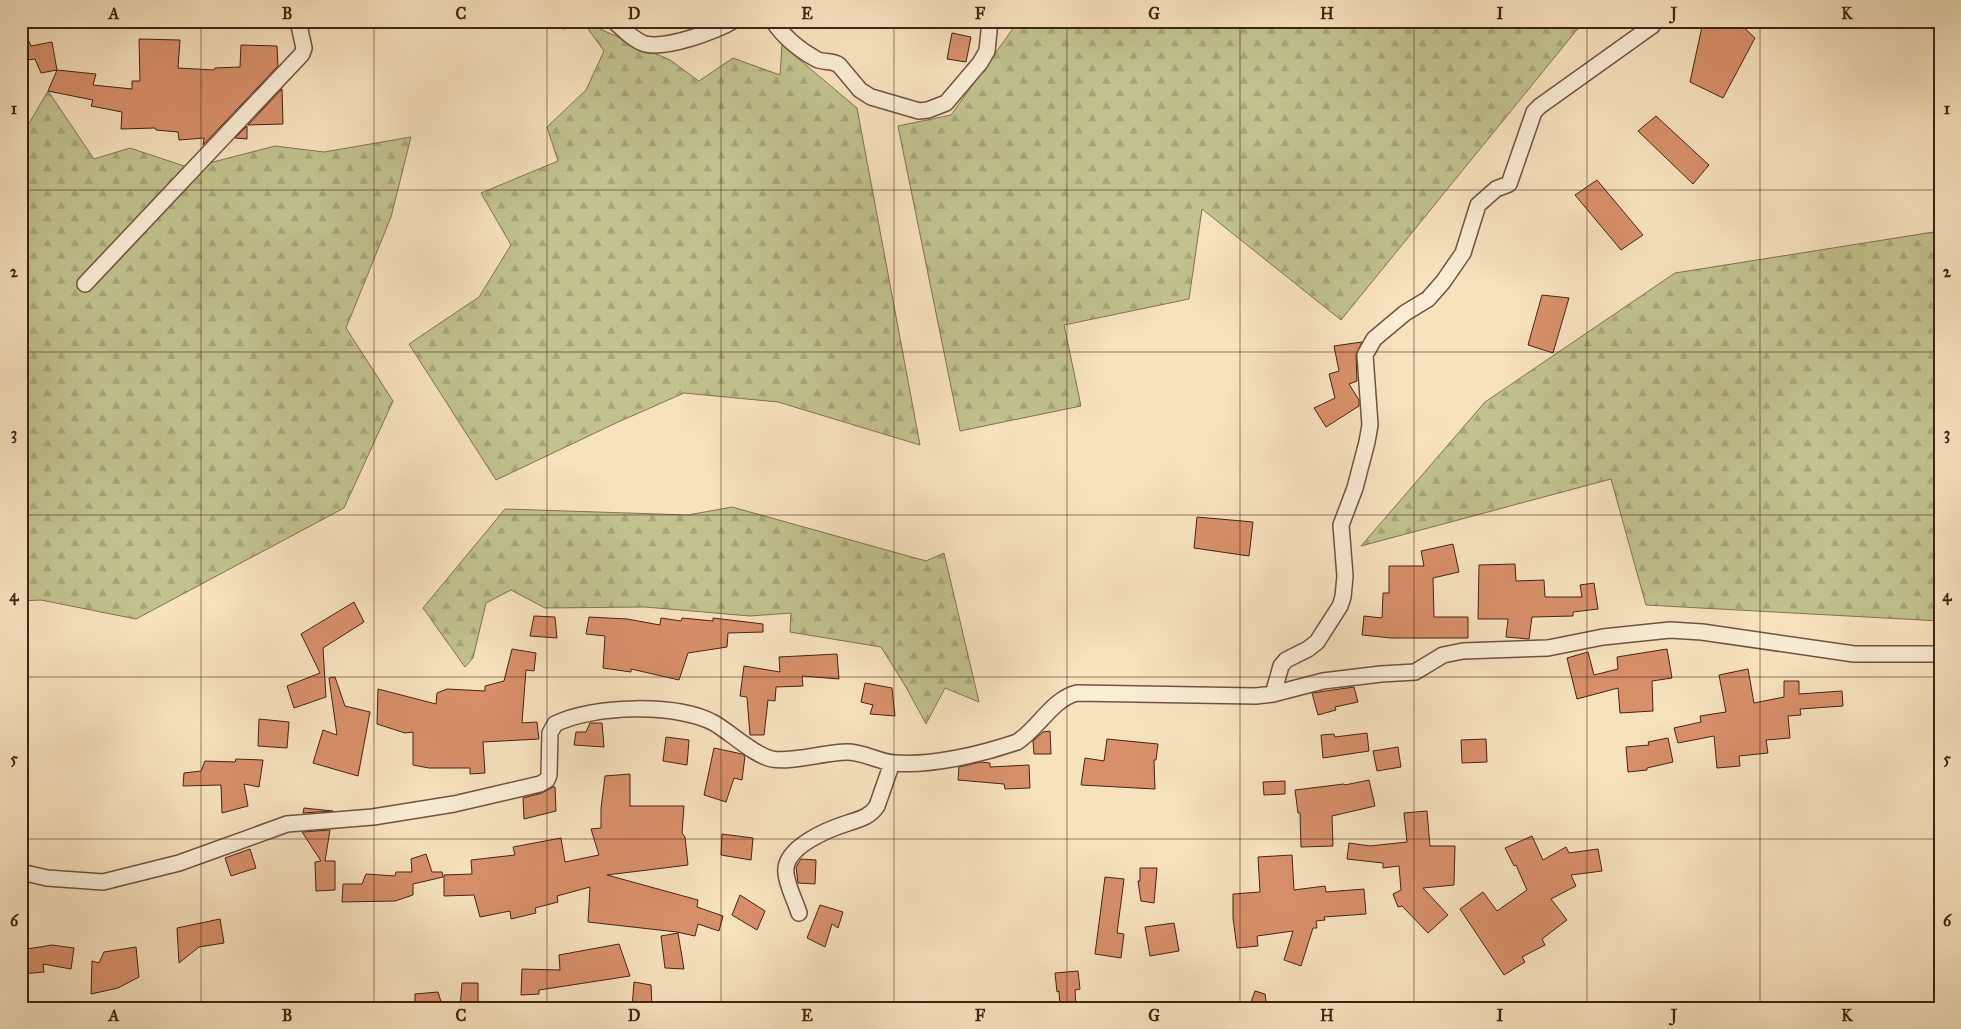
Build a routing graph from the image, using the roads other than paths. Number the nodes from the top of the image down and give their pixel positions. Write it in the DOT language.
graph roads {
  1 [pos="298,21"];
  2 [pos="614,21"];
  3 [pos="733,21"];
  4 [pos="773,21"];
  5 [pos="990,21"];
  6 [pos="1655,21"];
  7 [pos="85,284"];
  8 [pos="1940,654"];
  9 [pos="1273,694"];
  10 [pos="892,763"];
  11 [pos="21,872"];
  12 [pos="800,913"];
  1 -- 7 [label="street"];
  2 -- 3 [label="street"];
  4 -- 5 [label="street"];
  6 -- 9 [label="street"];
  8 -- 9 [label="street"];
  9 -- 10 [label="street"];
  10 -- 11 [label="street"];
  10 -- 12 [label="street"];
}
